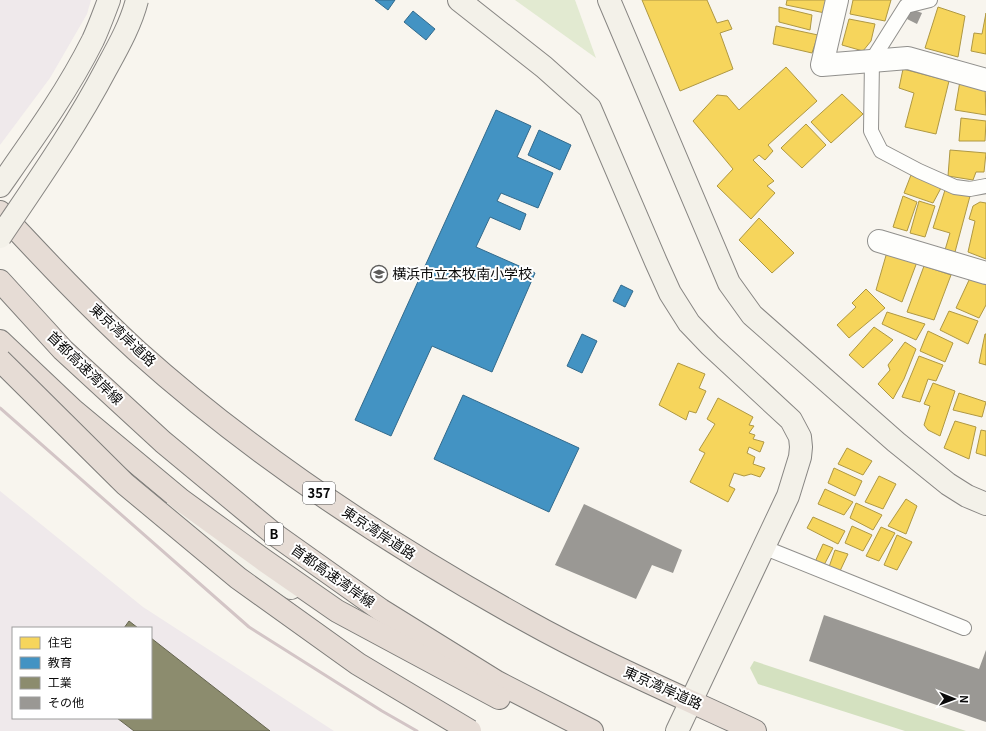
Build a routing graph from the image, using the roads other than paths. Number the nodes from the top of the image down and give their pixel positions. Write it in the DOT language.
graph roads {
  1 [pos="109,0"];
  2 [pos="137,0"];
  3 [pos="459,0"];
  4 [pos="609,0"];
  5 [pos="837,0"];
  6 [pos="930,0"];
  7 [pos="872,60"];
  8 [pos="986,80"];
  9 [pos="0,186"];
  10 [pos="986,186"];
  11 [pos="0,212"];
  12 [pos="0,237"];
  13 [pos="879,241"];
  14 [pos="986,273"];
  15 [pos="0,281"];
  16 [pos="0,341"];
  17 [pos="0,360"];
  18 [pos="0,374"];
  19 [pos="986,504"];
  20 [pos="763,547"];
  21 [pos="337,611"];
  22 [pos="964,628"];
  23 [pos="691,701"];
  24 [pos="470,731"];
  25 [pos="571,731"];
  26 [pos="592,731"];
  27 [pos="677,731"];
  28 [pos="755,731"];
  1 -- 9 [label="street"];
  2 -- 12 [label="street, bridge"];
  3 -- 20 [label="street"];
  4 -- 19 [label="street"];
  5 -- 7 [label="street"];
  6 -- 7 [label="lane"];
  7 -- 8 [label="street"];
  7 -- 10 [label="lane"];
  11 -- 23 [label="highway, 東京湾岸道路 / 357"];
  13 -- 14 [label="street"];
  15 -- 26 [label="highway, 首都高速湾岸線 / B"];
  16 -- 21 [label="highway"];
  17 -- 24 [label="highway, bridge"];
  18 -- 21 [label="street, bridge"];
  20 -- 22 [label="lane"];
  20 -- 23 [label="street"];
  21 -- 25 [label="highway"];
  23 -- 27 [label="street"];
  23 -- 28 [label="highway, 東京湾岸道路 / 357"];
}
